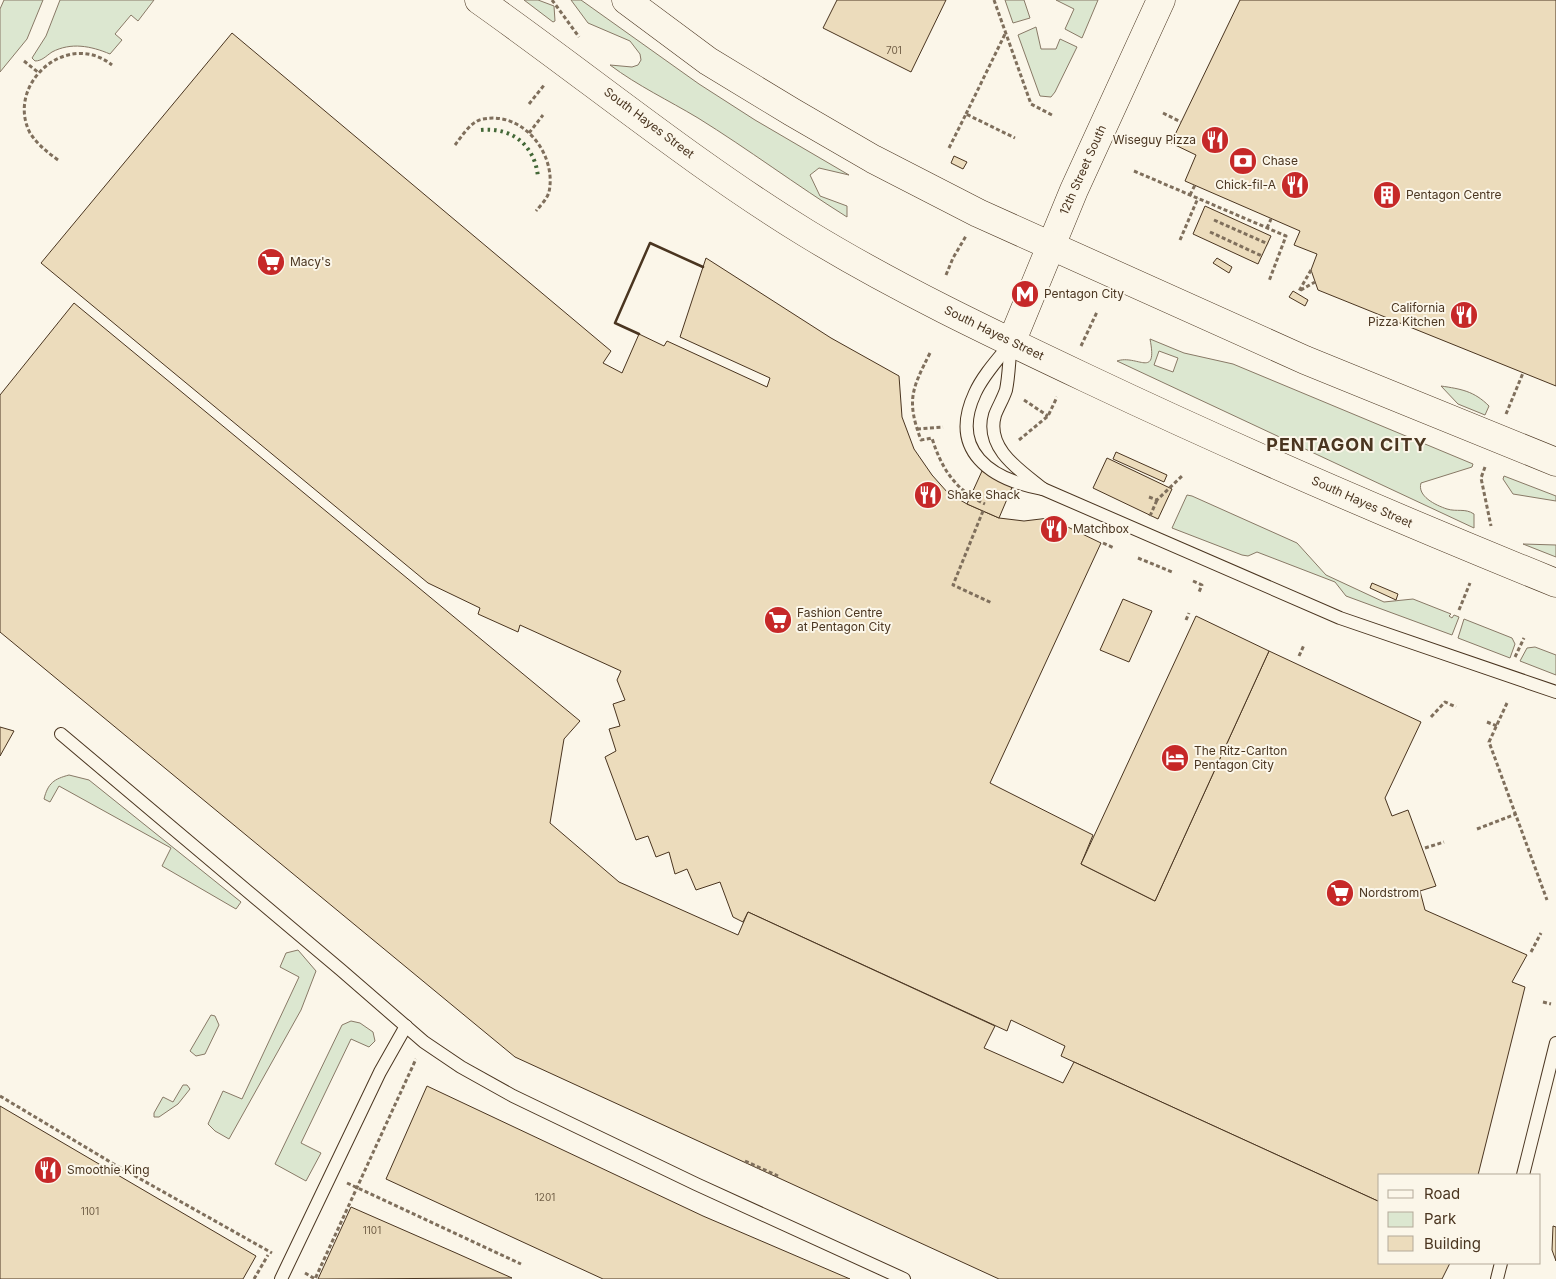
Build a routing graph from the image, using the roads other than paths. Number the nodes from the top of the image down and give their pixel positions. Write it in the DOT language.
graph roads {
  1 [pos="479,0"];
  2 [pos="626,0"];
  3 [pos="1162,0"];
  4 [pos="1050,246"];
  5 [pos="1011,342"];
  6 [pos="1556,462"];
  7 [pos="1043,489"];
  8 [pos="1556,583"];
  9 [pos="1556,692"];
  10 [pos="60,734"];
  11 [pos="406,1026"];
  12 [pos="1556,1043"];
  13 [pos="1523,1174"];
  14 [pos="1501,1264"];
  15 [pos="281,1279"];
  16 [pos="904,1279"];
  17 [pos="1497,1279"];
  1 -- 5 [label="main road, South Hayes Street"];
  2 -- 4 [label="main road"];
  3 -- 4 [label="main road, 12th Street South"];
  4 -- 5 [label="main road, 12th Street South"];
  4 -- 6 [label="main road"];
  5 -- 7 [label="lane"];
  5 -- 7 [label="lane"];
  5 -- 8 [label="main road, South Hayes Street"];
  7 -- 9 [label="lane"];
  10 -- 11 [label="lane"];
  11 -- 15 [label="lane"];
  11 -- 16 [label="lane"];
  12 -- 13 [label="lane"];
  14 -- 17 [label="lane"];
}
